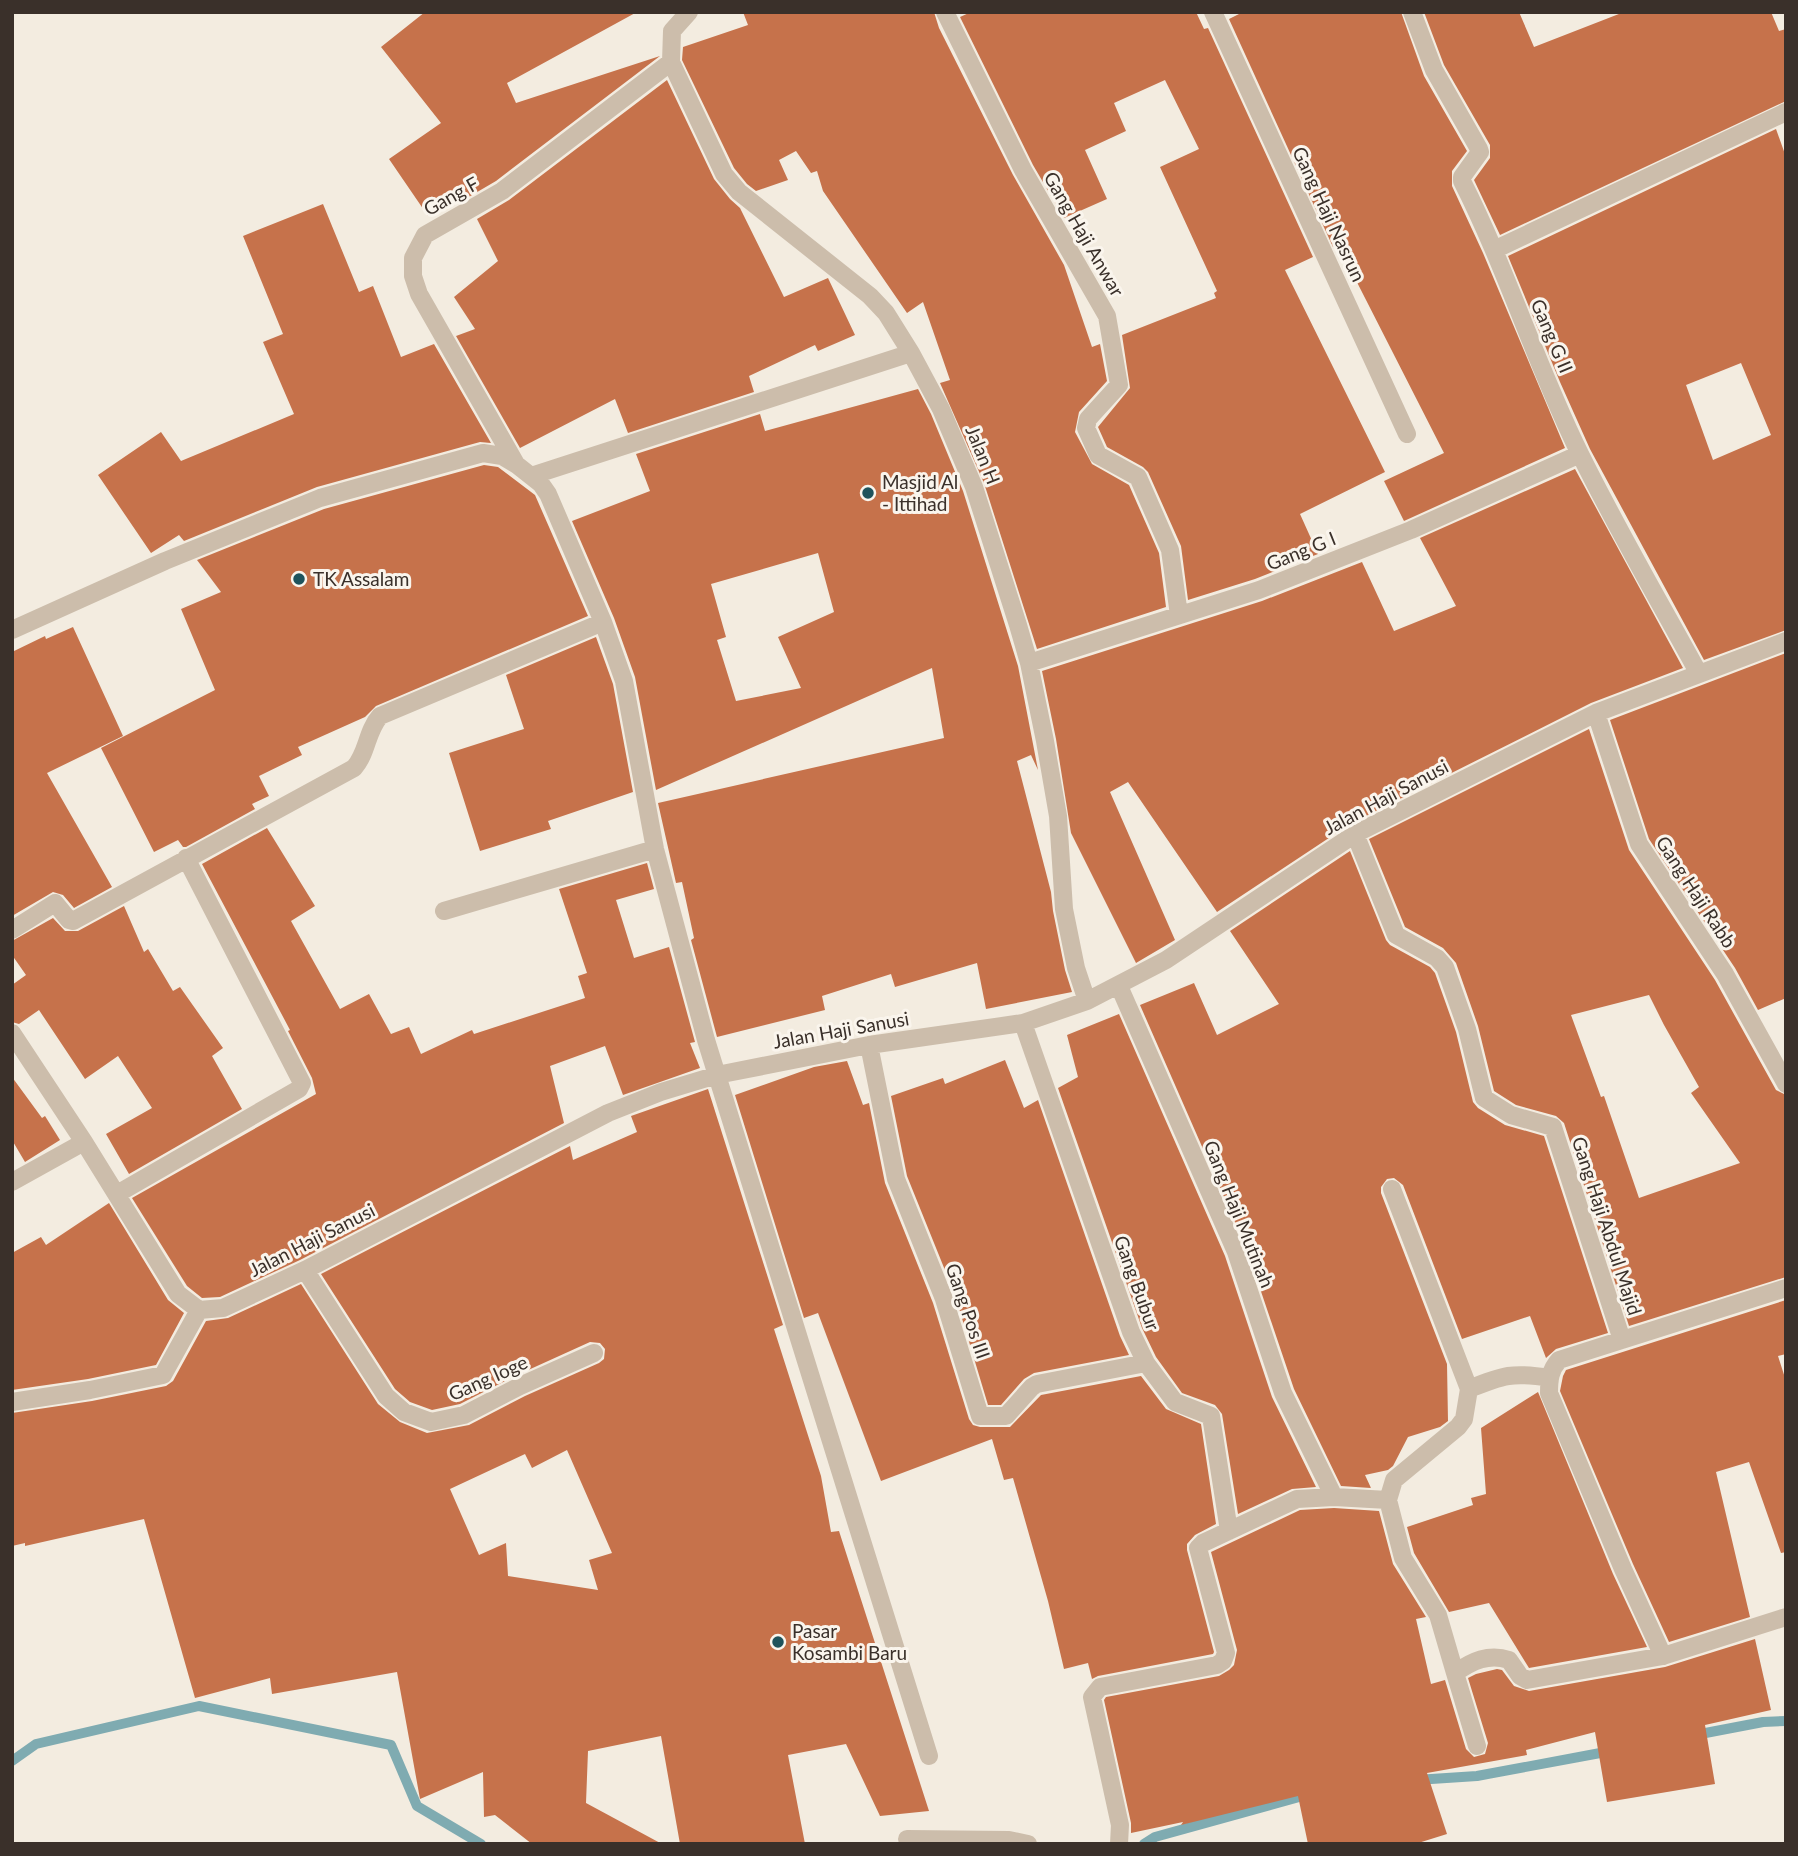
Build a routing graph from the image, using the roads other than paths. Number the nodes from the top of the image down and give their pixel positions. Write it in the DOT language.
graph roads {
  1 [pos="945,12"];
  2 [pos="1213,12"];
  3 [pos="1412,12"];
  4 [pos="686,15"];
  5 [pos="671,62"];
  6 [pos="1786,112"];
  7 [pos="1494,250"];
  8 [pos="911,353"];
  9 [pos="1407,434"];
  10 [pos="1580,454"];
  11 [pos="524,470"];
  12 [pos="1179,615"];
  13 [pos="603,622"];
  14 [pos="12,630"];
  15 [pos="1786,641"];
  16 [pos="1029,663"];
  17 [pos="1699,674"];
  18 [pos="1596,713"];
  19 [pos="1355,834"];
  20 [pos="655,849"];
  21 [pos="186,858"];
  22 [pos="444,911"];
  23 [pos="12,930"];
  24 [pos="1119,986"];
  25 [pos="1087,1001"];
  26 [pos="1023,1023"];
  27 [pos="12,1033"];
  28 [pos="869,1045"];
  29 [pos="717,1075"];
  30 [pos="1784,1078"];
  31 [pos="84,1142"];
  32 [pos="12,1182"];
  33 [pos="1392,1189"];
  34 [pos="117,1194"];
  35 [pos="305,1270"];
  36 [pos="1786,1288"];
  37 [pos="199,1310"];
  38 [pos="1622,1340"];
  39 [pos="594,1353"];
  40 [pos="1146,1363"];
  41 [pos="1549,1378"];
  42 [pos="1469,1389"];
  43 [pos="12,1402"];
  44 [pos="1334,1497"];
  45 [pos="1388,1500"];
  46 [pos="1230,1531"];
  47 [pos="1786,1617"];
  48 [pos="1663,1656"];
  49 [pos="1455,1673"];
  50 [pos="1476,1746"];
  51 [pos="929,1756"];
  52 [pos="907,1839"];
  53 [pos="1028,1844"];
  54 [pos="1119,1844"];
  1 -- 12 [label="street, Gang Haji Anwar"];
  2 -- 9 [label="street, Gang Haji Nasrun"];
  3 -- 7 [label="street, Gang G II"];
  4 -- 5 [label="street"];
  5 -- 8 [label="street, Jalan H"];
  5 -- 11 [label="street, Gang F"];
  6 -- 7 [label="street"];
  7 -- 10 [label="street, Gang G II"];
  8 -- 11 [label="street"];
  8 -- 16 [label="street, Jalan H"];
  10 -- 12 [label="street, Gang G I"];
  10 -- 17 [label="street, Gang G II"];
  11 -- 13 [label="street, Gang F"];
  11 -- 14 [label="street"];
  12 -- 16 [label="street, Gang G I"];
  13 -- 20 [label="street, Gang F"];
  13 -- 21 [label="street"];
  15 -- 17 [label="street, Jalan Haji Sanusi"];
  16 -- 25 [label="street, Jalan H"];
  17 -- 18 [label="street, Jalan Haji Sanusi"];
  18 -- 19 [label="street, Jalan Haji Sanusi"];
  18 -- 30 [label="street, Gang Haji Rabb"];
  19 -- 24 [label="street, Jalan Haji Sanusi"];
  19 -- 38 [label="street, Gang Haji Abdul Majid"];
  20 -- 22 [label="street"];
  20 -- 29 [label="street, Gang F"];
  21 -- 23 [label="street"];
  21 -- 34 [label="street"];
  24 -- 25 [label="street, Jalan Haji Sanusi"];
  24 -- 44 [label="street, Gang Haji Mutinah"];
  25 -- 26 [label="street, Jalan Haji Sanusi"];
  26 -- 28 [label="street, Jalan Haji Sanusi"];
  26 -- 40 [label="street, Gang Bubur"];
  27 -- 31 [label="street"];
  28 -- 29 [label="street, Jalan Haji Sanusi"];
  28 -- 40 [label="street, Gang Pos III"];
  29 -- 35 [label="street, Jalan Haji Sanusi"];
  29 -- 51 [label="street, Gang F"];
  31 -- 32 [label="street"];
  31 -- 34 [label="street"];
  33 -- 42 [label="street"];
  34 -- 37 [label="street"];
  35 -- 37 [label="street, Jalan Haji Sanusi"];
  35 -- 39 [label="street, Gang Ioge"];
  36 -- 38 [label="street, Gang Haji Abdul Majid"];
  37 -- 43 [label="street"];
  38 -- 41 [label="street, Gang Haji Abdul Majid"];
  40 -- 46 [label="street, Gang Bubur"];
  41 -- 42 [label="street"];
  41 -- 48 [label="street"];
  42 -- 45 [label="street"];
  44 -- 45 [label="street"];
  44 -- 46 [label="street"];
  45 -- 49 [label="street"];
  46 -- 54 [label="street"];
  47 -- 48 [label="street"];
  48 -- 49 [label="street"];
  49 -- 50 [label="street"];
  52 -- 53 [label="street"];
}
